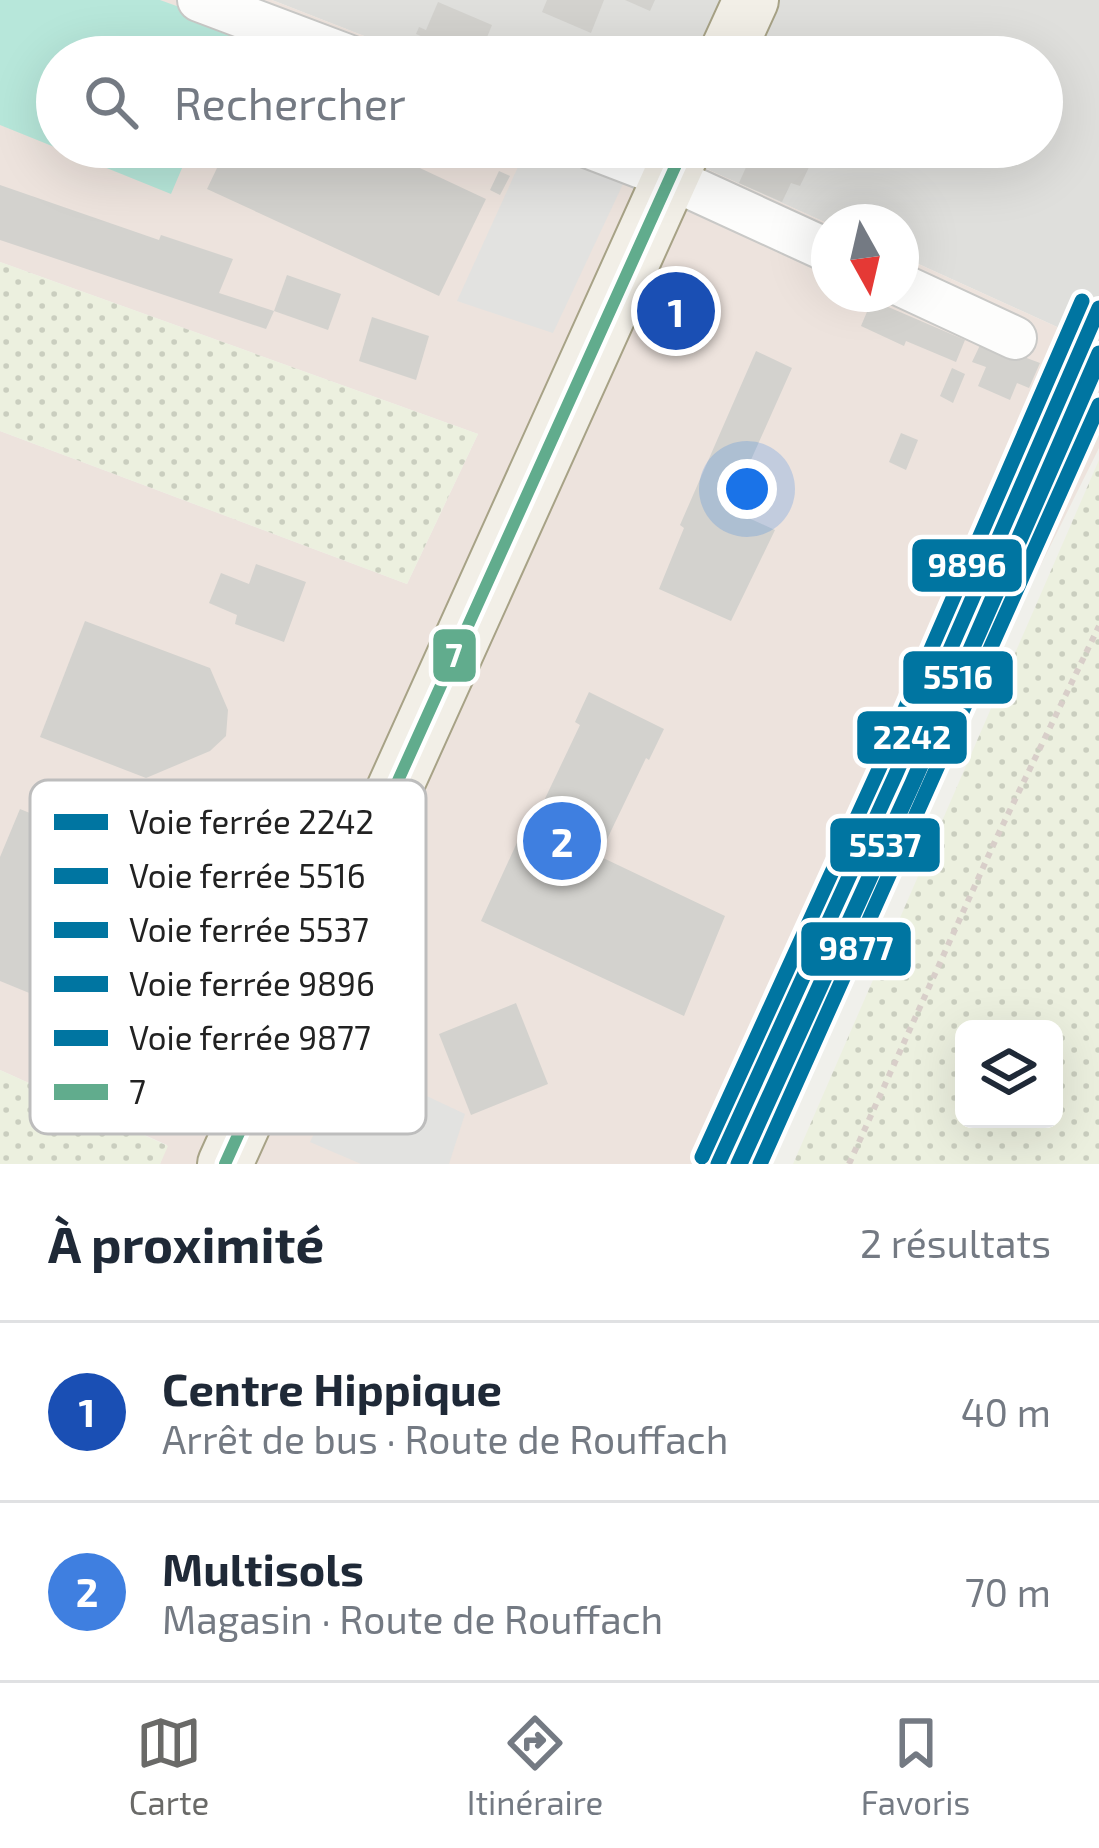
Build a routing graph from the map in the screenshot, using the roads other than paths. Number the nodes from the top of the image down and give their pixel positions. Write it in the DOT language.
graph roads {
  1 [pos="200,0"];
  2 [pos="751,0"];
  3 [pos="295,36"];
  4 [pos="735,36"];
  5 [pos="674,168"];
  6 [pos="687,168"];
  7 [pos="811,240"];
  8 [pos="919,293"];
  9 [pos="1015,338"];
  10 [pos="398,780"];
  11 [pos="239,1134"];
  12 [pos="225,1164"];
  1 -- 3 [label="street"];
  2 -- 4 [label="main road"];
  5 -- 10 [label="main road"];
  6 -- 7 [label="street"];
  8 -- 9 [label="street"];
  11 -- 12 [label="main road"];
}
